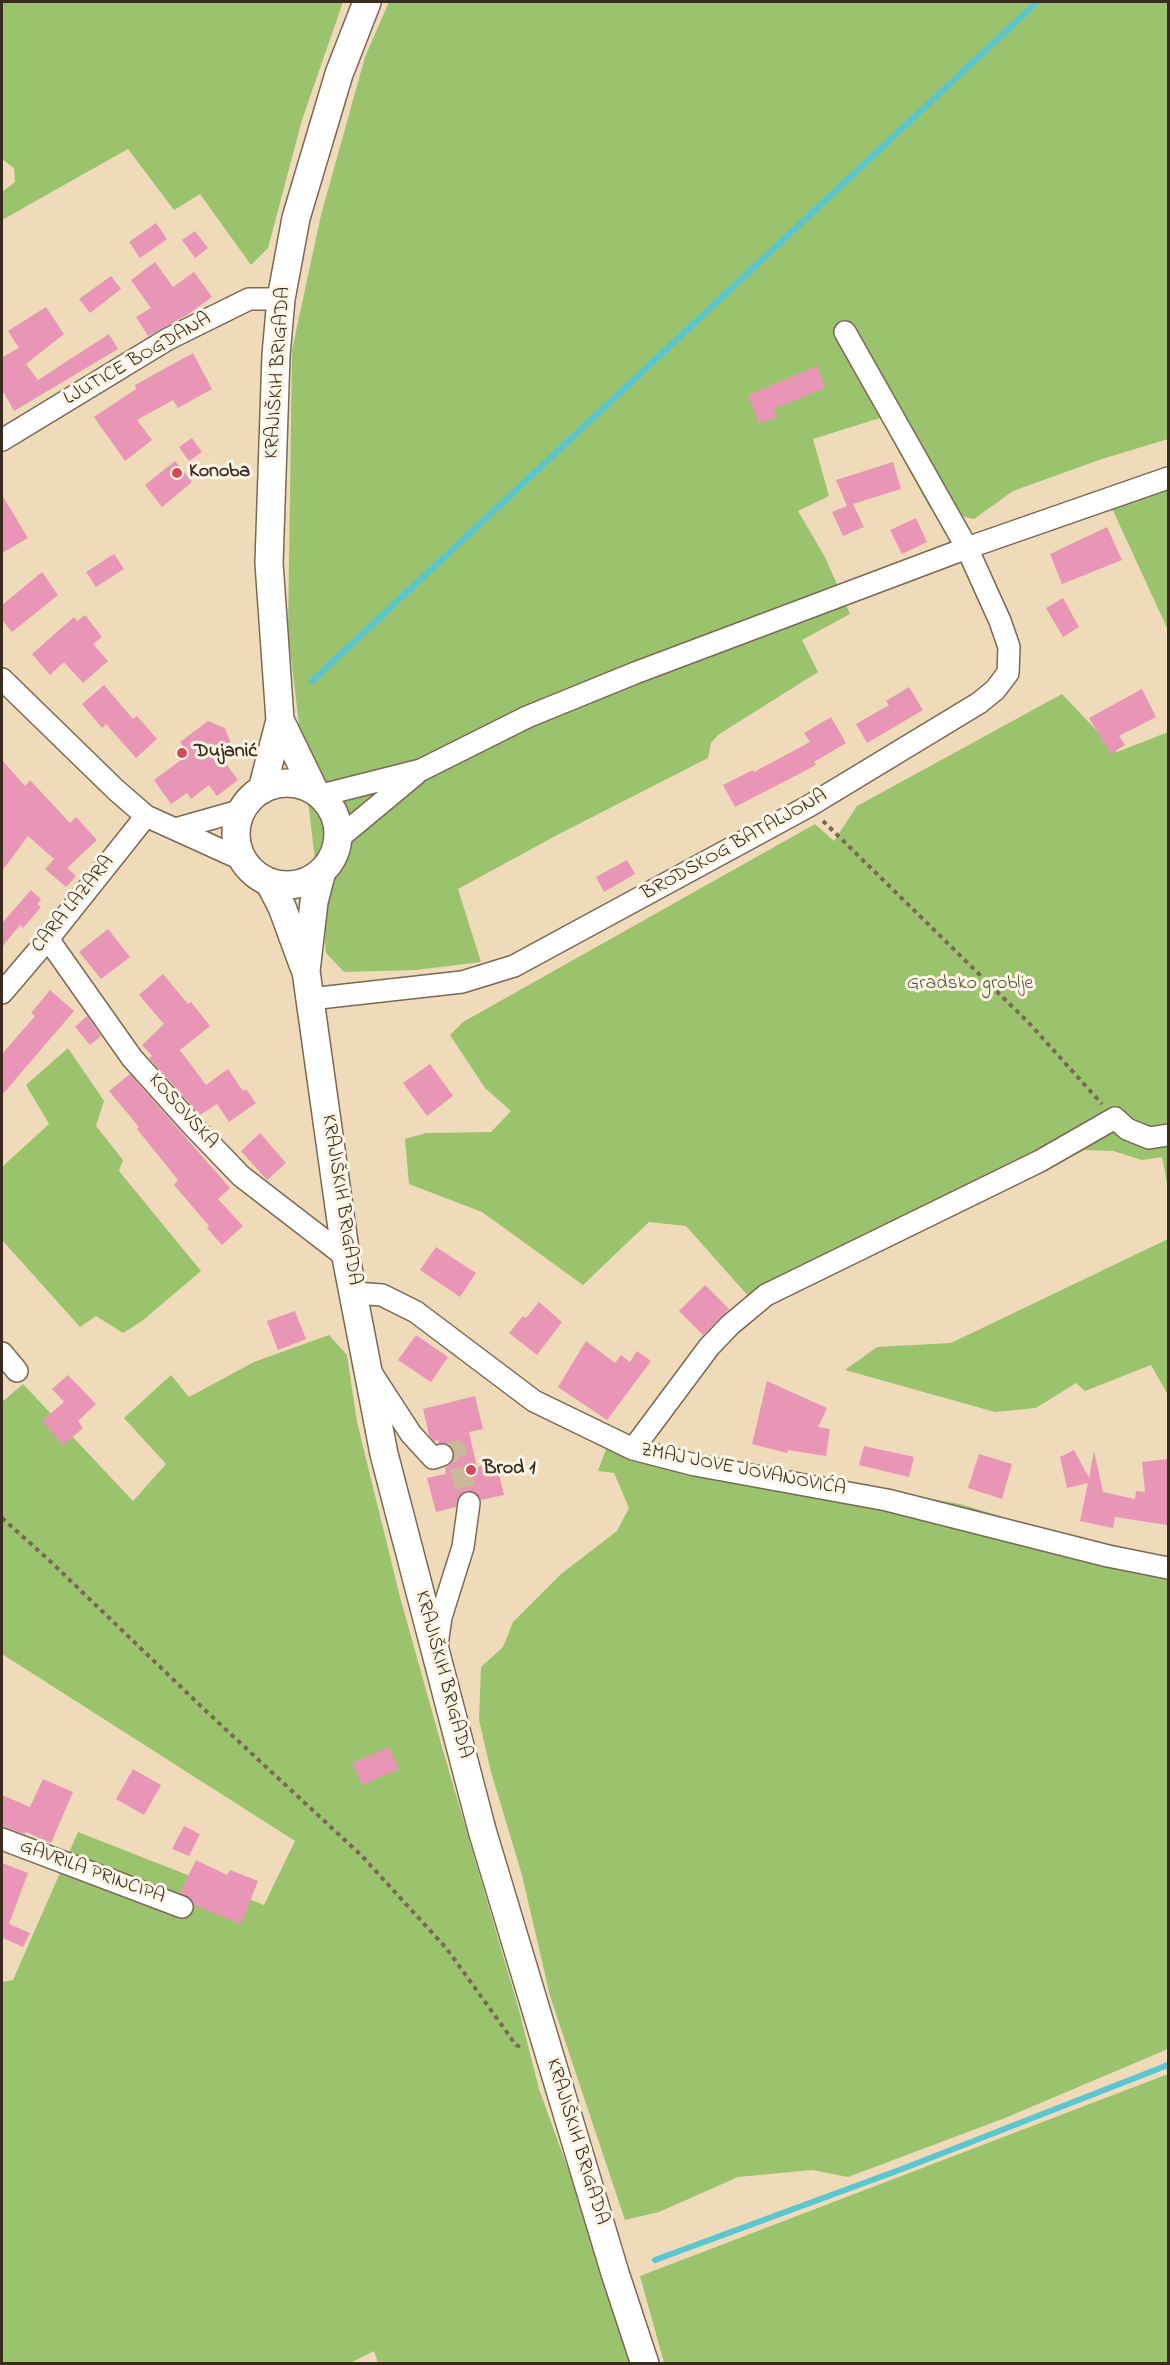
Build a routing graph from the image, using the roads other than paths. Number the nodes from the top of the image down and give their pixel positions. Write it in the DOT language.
graph roads {
  1 [pos="367,2"];
  2 [pos="281,298"];
  3 [pos="845,332"];
  4 [pos="2,440"];
  5 [pos="1168,478"];
  6 [pos="967,548"];
  7 [pos="2,679"];
  8 [pos="280,720"];
  9 [pos="421,770"];
  10 [pos="262,790"];
  11 [pos="318,793"];
  12 [pos="242,810"];
  13 [pos="146,816"];
  14 [pos="175,829"];
  15 [pos="339,838"];
  16 [pos="243,860"];
  17 [pos="322,871"];
  18 [pos="269,882"];
  19 [pos="48,939"];
  20 [pos="306,971"];
  21 [pos="2,993"];
  22 [pos="310,999"];
  23 [pos="1168,1135"];
  24 [pos="346,1257"];
  25 [pos="354,1293"];
  26 [pos="2,1353"];
  27 [pos="366,1364"];
  28 [pos="17,1371"];
  29 [pos="633,1449"];
  30 [pos="442,1455"];
  31 [pos="469,1503"];
  32 [pos="1168,1568"];
  33 [pos="436,1651"];
  34 [pos="2,1839"];
  35 [pos="182,1906"];
  36 [pos="645,2364"];
  1 -- 2 [label="main road, KRAJIŠKIH BRIGADA"];
  2 -- 4 [label="street, LJUTICE BOGDANA"];
  2 -- 8 [label="main road, KRAJIŠKIH BRIGADA"];
  3 -- 6 [label="street, BRODSKOG BATALJONA"];
  5 -- 6 [label="street"];
  6 -- 9 [label="street"];
  6 -- 22 [label="street, BRODSKOG BATALJONA"];
  7 -- 13 [label="street"];
  8 -- 10 [label="main road, KRAJIŠKIH BRIGADA"];
  8 -- 11 [label="main road, KRAJIŠKIH BRIGADA"];
  9 -- 11 [label="street"];
  9 -- 15 [label="street"];
  10 -- 11 [label="main road"];
  10 -- 12 [label="main road"];
  11 -- 15 [label="main road"];
  12 -- 14 [label="street"];
  12 -- 16 [label="main road"];
  13 -- 14 [label="street"];
  13 -- 19 [label="street, CARA LAZARA"];
  14 -- 16 [label="street"];
  15 -- 17 [label="main road"];
  16 -- 18 [label="main road"];
  17 -- 18 [label="main road"];
  17 -- 20 [label="main road, KRAJIŠKIH BRIGADA"];
  18 -- 20 [label="main road, KRAJIŠKIH BRIGADA"];
  19 -- 21 [label="street, CARA LAZARA"];
  19 -- 24 [label="street, KOSOVSKA"];
  20 -- 22 [label="main road, KRAJIŠKIH BRIGADA"];
  22 -- 24 [label="main road, KRAJIŠKIH BRIGADA"];
  23 -- 29 [label="street"];
  24 -- 25 [label="main road, KRAJIŠKIH BRIGADA"];
  25 -- 27 [label="main road, KRAJIŠKIH BRIGADA"];
  25 -- 29 [label="street, ZMAJ JOVE JOVANOVIĆA"];
  26 -- 28 [label="street"];
  27 -- 30 [label="street"];
  27 -- 33 [label="main road, KRAJIŠKIH BRIGADA"];
  29 -- 32 [label="street, ZMAJ JOVE JOVANOVIĆA"];
  31 -- 33 [label="street"];
  33 -- 36 [label="main road, KRAJIŠKIH BRIGADA"];
  34 -- 35 [label="street, GAVRILA PRINCIPA"];
}
